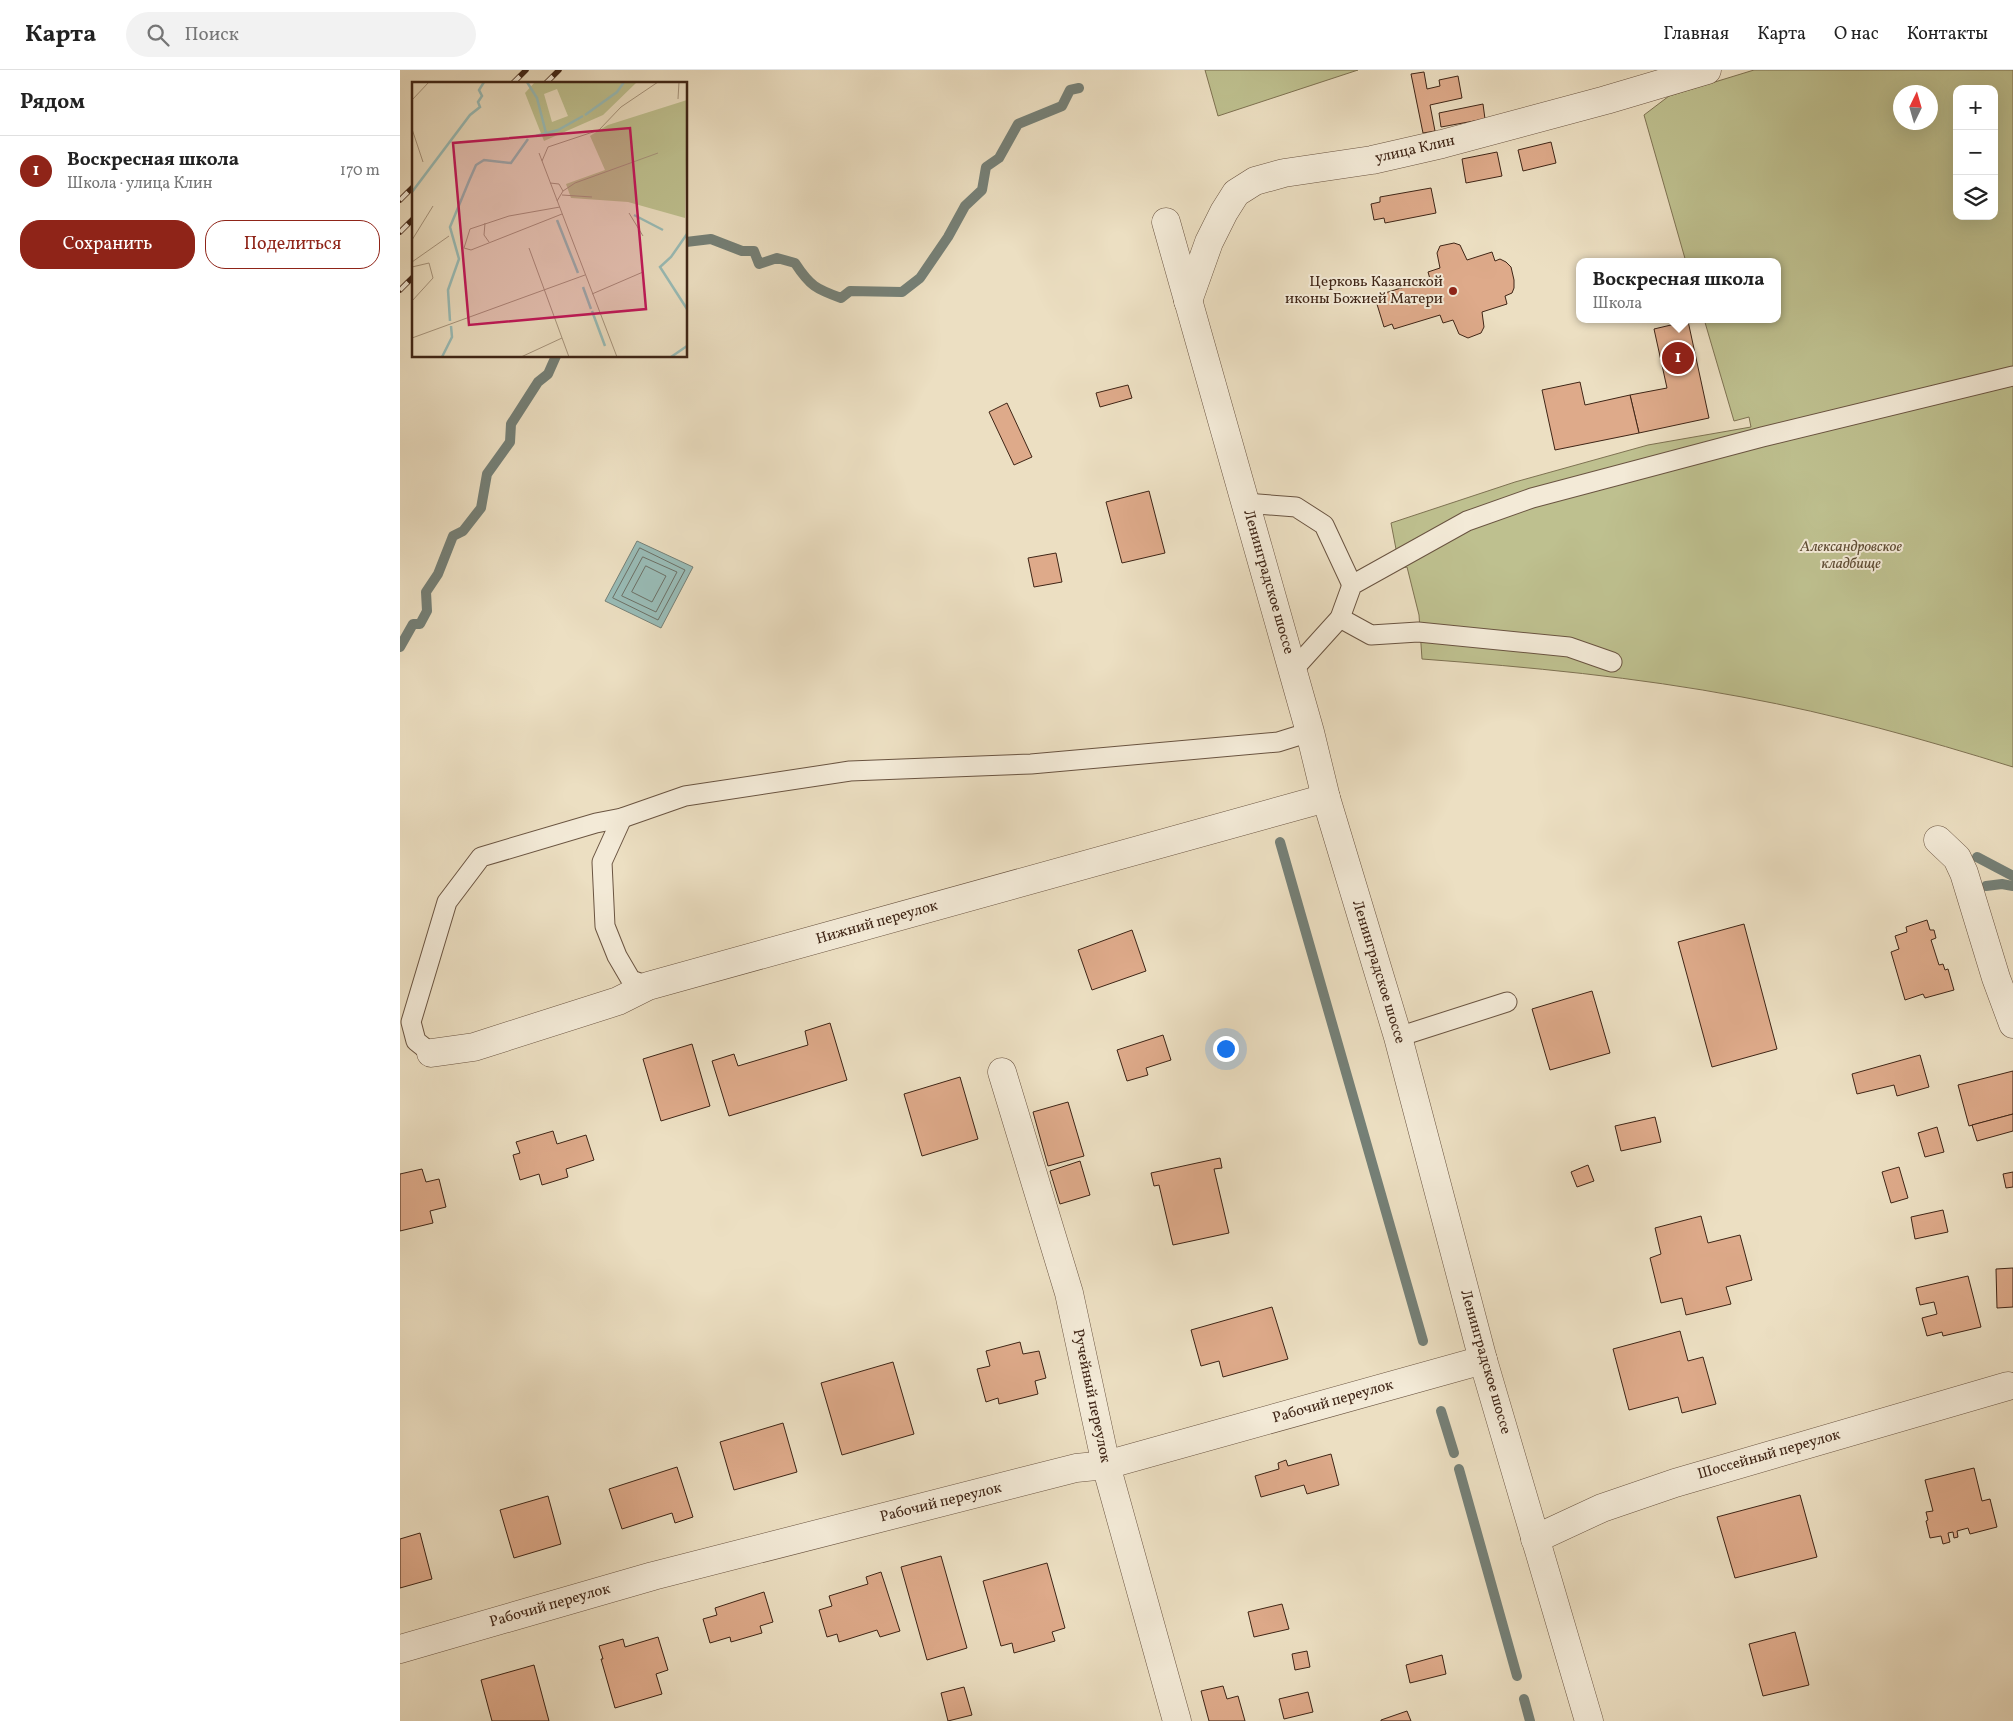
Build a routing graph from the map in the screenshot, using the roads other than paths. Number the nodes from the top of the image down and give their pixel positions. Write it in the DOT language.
graph roads {
  1 [pos="1707,70"];
  2 [pos="1166,222"];
  3 [pos="1188,301"];
  4 [pos="2013,376"];
  5 [pos="1245,503"];
  6 [pos="1352,585"];
  7 [pos="1340,618"];
  8 [pos="1612,662"];
  9 [pos="1293,670"];
  10 [pos="1310,732"];
  11 [pos="1326,798"];
  12 [pos="622,818"];
  13 [pos="1938,840"];
  14 [pos="648,986"];
  15 [pos="1507,1002"];
  16 [pos="2013,1024"];
  17 [pos="1398,1038"];
  18 [pos="431,1053"];
  19 [pos="1002,1072"];
  20 [pos="1483,1360"];
  21 [pos="2008,1386"];
  22 [pos="1106,1465"];
  23 [pos="1535,1539"];
  24 [pos="400,1649"];
  25 [pos="1178,1721"];
  26 [pos="1589,1721"];
  1 -- 3 [label="street, улица Клин"];
  2 -- 3 [label="street, Ленинградское шоссе"];
  3 -- 5 [label="street, Ленинградское шоссе"];
  4 -- 6 [label="lane"];
  5 -- 6 [label="lane"];
  5 -- 9 [label="street, Ленинградское шоссе"];
  6 -- 7 [label="lane"];
  7 -- 8 [label="lane"];
  7 -- 9 [label="lane"];
  9 -- 10 [label="street, Ленинградское шоссе"];
  10 -- 11 [label="street, Ленинградское шоссе"];
  10 -- 12 [label="lane"];
  11 -- 14 [label="street, Нижний переулок"];
  11 -- 17 [label="street, Ленинградское шоссе"];
  12 -- 14 [label="lane"];
  12 -- 18 [label="lane"];
  13 -- 16 [label="street"];
  14 -- 18 [label="street, Нижний переулок"];
  15 -- 17 [label="lane"];
  17 -- 20 [label="street, Ленинградское шоссе"];
  19 -- 22 [label="street, Ручейный переулок"];
  20 -- 22 [label="street, Рабочий переулок"];
  20 -- 23 [label="street, Ленинградское шоссе"];
  21 -- 23 [label="street, Шоссейный переулок"];
  22 -- 24 [label="street, Рабочий переулок"];
  22 -- 25 [label="street, Ручейный переулок"];
  23 -- 26 [label="street, Ленинградское шоссе"];
}
